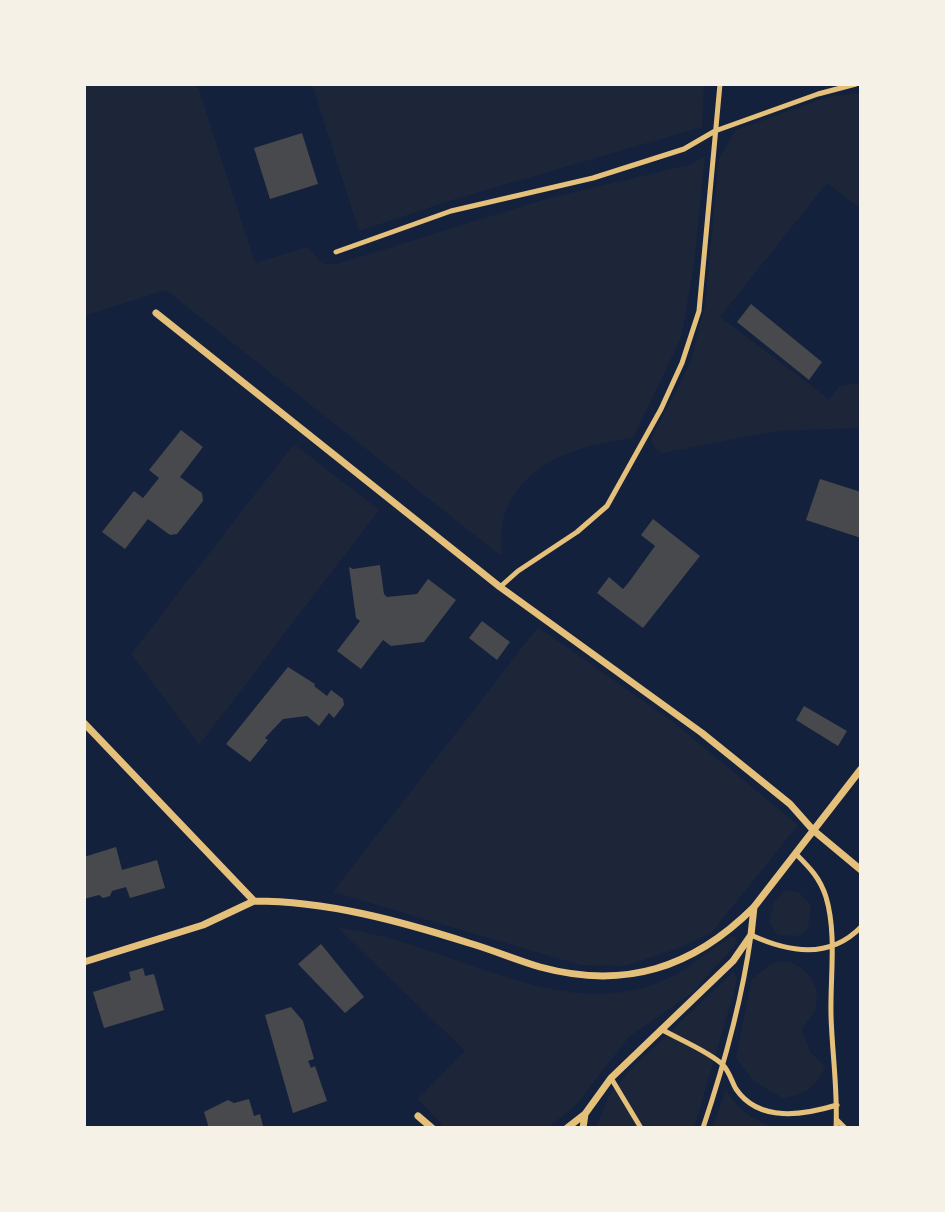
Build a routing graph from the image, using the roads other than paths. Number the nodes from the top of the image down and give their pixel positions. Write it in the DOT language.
graph roads {
  1 [pos="720,84"];
  2 [pos="856,84"];
  3 [pos="715,131"];
  4 [pos="336,252"];
  5 [pos="156,313"];
  6 [pos="500,587"];
  7 [pos="84,723"];
  8 [pos="861,769"];
  9 [pos="813,830"];
  10 [pos="796,854"];
  11 [pos="861,870"];
  12 [pos="254,901"];
  13 [pos="754,907"];
  14 [pos="861,927"];
  15 [pos="751,935"];
  16 [pos="831,947"];
  17 [pos="84,962"];
  18 [pos="661,1029"];
  19 [pos="724,1065"];
  20 [pos="611,1078"];
  21 [pos="837,1105"];
  22 [pos="585,1114"];
  23 [pos="418,1116"];
  24 [pos="836,1120"];
  25 [pos="432,1128"];
  26 [pos="567,1128"];
  27 [pos="583,1128"];
  28 [pos="641,1128"];
  29 [pos="703,1128"];
  30 [pos="836,1128"];
  31 [pos="845,1128"];
  1 -- 3 [label="lane"];
  2 -- 3 [label="lane"];
  3 -- 4 [label="lane"];
  3 -- 6 [label="lane"];
  5 -- 6 [label="street"];
  6 -- 9 [label="street"];
  7 -- 12 [label="street"];
  8 -- 9 [label="street"];
  9 -- 10 [label="street"];
  9 -- 11 [label="street"];
  10 -- 13 [label="street"];
  10 -- 16 [label="lane"];
  12 -- 13 [label="street"];
  12 -- 17 [label="street"];
  13 -- 15 [label="street"];
  14 -- 16 [label="lane"];
  15 -- 16 [label="lane"];
  15 -- 18 [label="street"];
  15 -- 19 [label="lane"];
  16 -- 21 [label="lane"];
  18 -- 19 [label="lane"];
  18 -- 20 [label="street"];
  19 -- 21 [label="lane"];
  19 -- 29 [label="lane"];
  20 -- 22 [label="street"];
  20 -- 28 [label="lane"];
  21 -- 24 [label="lane"];
  22 -- 26 [label="street"];
  22 -- 27 [label="street"];
  23 -- 25 [label="street"];
  24 -- 30 [label="lane"];
  24 -- 31 [label="lane"];
}
